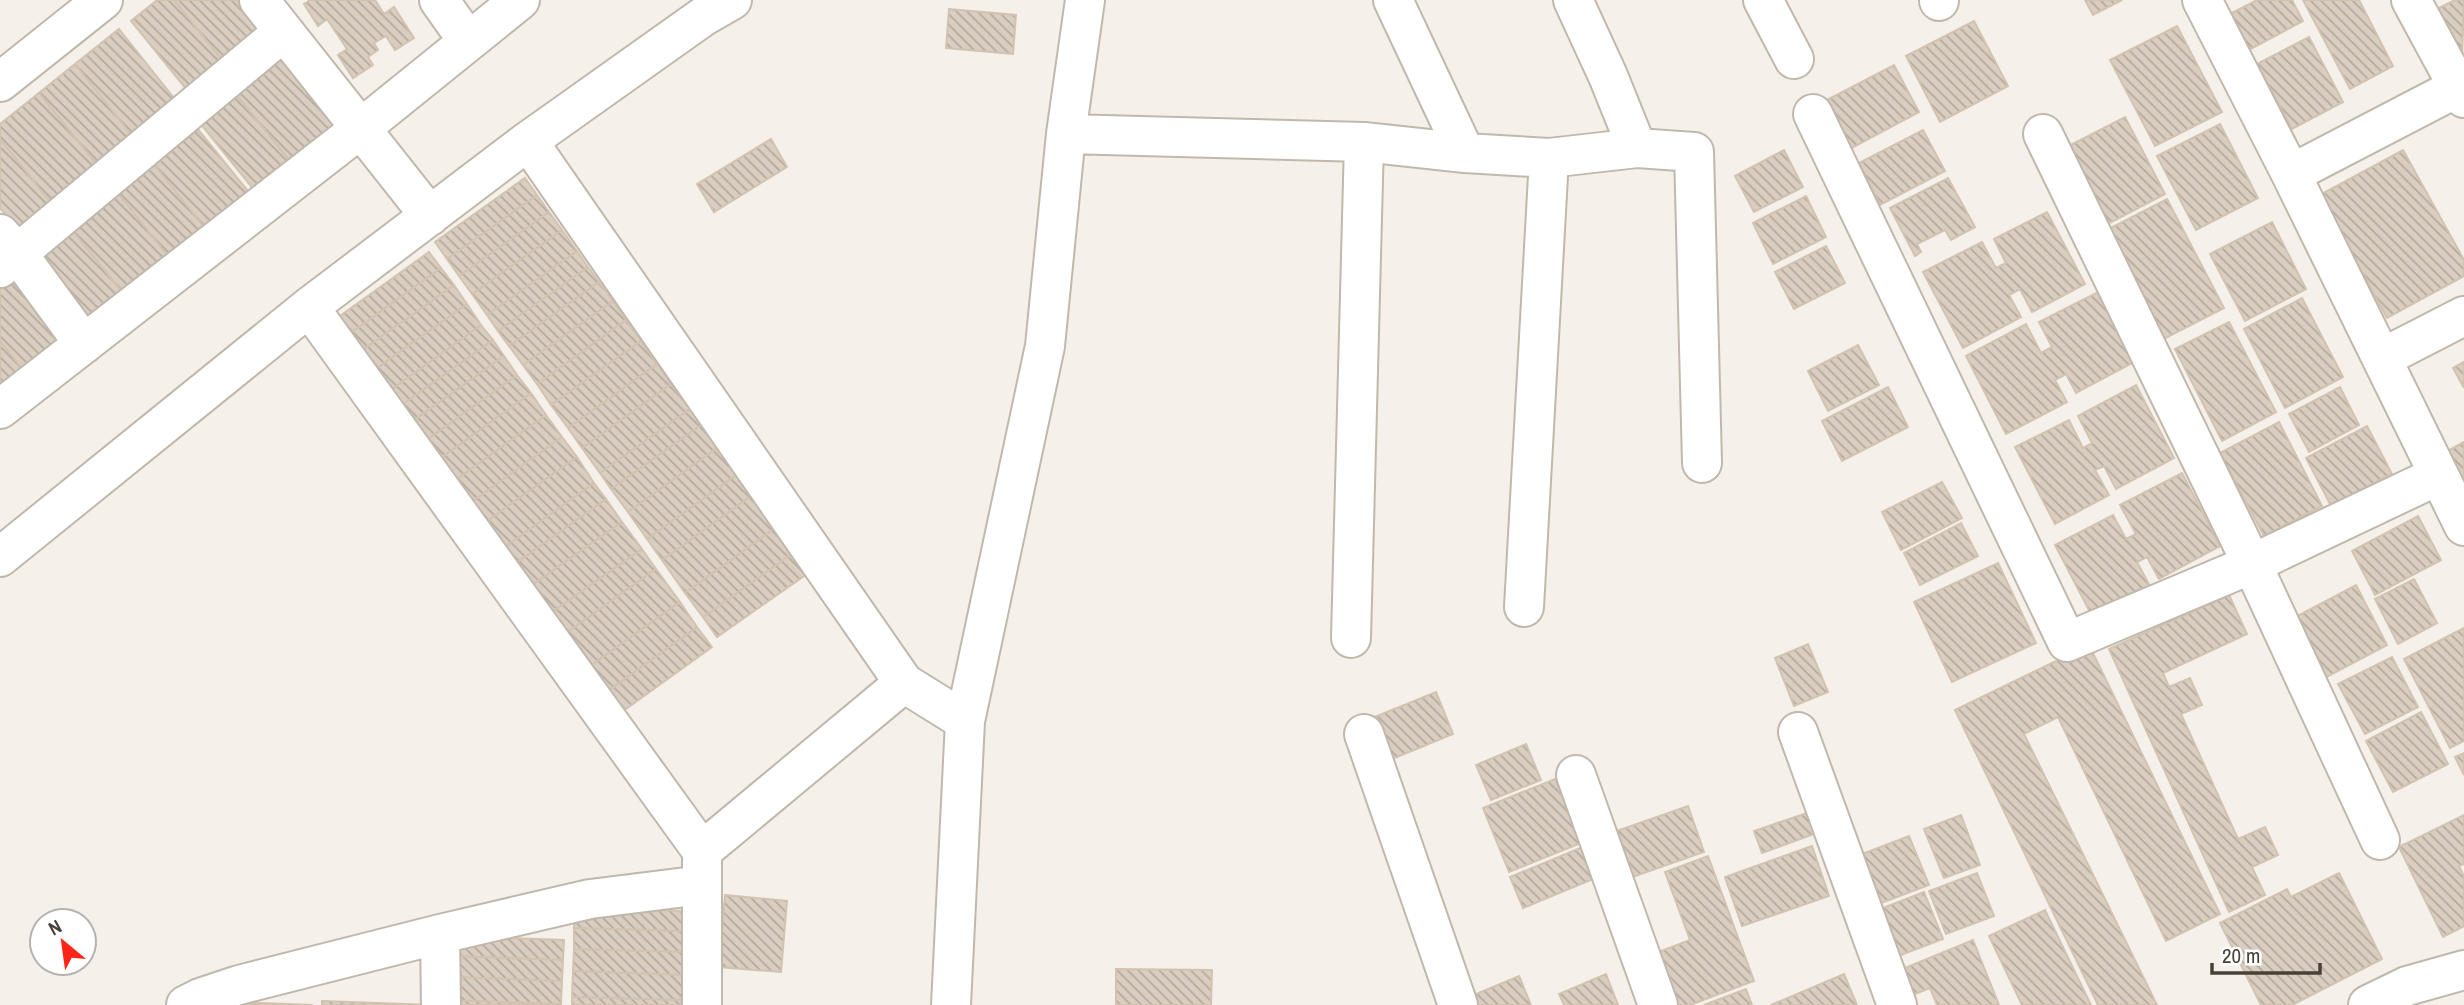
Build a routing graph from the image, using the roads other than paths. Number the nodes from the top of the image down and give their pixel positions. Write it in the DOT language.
graph roads {
  1 [pos="103,0"];
  2 [pos="259,0"];
  3 [pos="439,0"];
  4 [pos="520,0"];
  5 [pos="732,0"];
  6 [pos="1085,0"];
  7 [pos="1393,0"];
  8 [pos="1573,0"];
  9 [pos="1763,0"];
  10 [pos="2202,0"];
  11 [pos="2411,0"];
  12 [pos="283,32"];
  13 [pos="468,41"];
  14 [pos="1794,59"];
  15 [pos="0,82"];
  16 [pos="2462,90"];
  17 [pos="1813,114"];
  18 [pos="360,129"];
  19 [pos="1066,134"];
  20 [pos="2043,134"];
  21 [pos="528,141"];
  22 [pos="1364,142"];
  23 [pos="1637,148"];
  24 [pos="1465,153"];
  25 [pos="1549,158"];
  26 [pos="2291,174"];
  27 [pos="430,216"];
  28 [pos="6,252"];
  29 [pos="309,307"];
  30 [pos="2464,316"];
  31 [pos="84,344"];
  32 [pos="2382,358"];
  33 [pos="0,409"];
  34 [pos="1702,463"];
  35 [pos="2439,475"];
  36 [pos="2464,526"];
  37 [pos="0,557"];
  38 [pos="2252,564"];
  39 [pos="1524,607"];
  40 [pos="1351,638"];
  41 [pos="904,682"];
  42 [pos="965,721"];
  43 [pos="1798,732"];
  44 [pos="1364,734"];
  45 [pos="1576,775"];
  46 [pos="2380,840"];
  47 [pos="702,868"];
  48 [pos="440,934"];
  49 [pos="2464,970"];
  50 [pos="187,1005"];
  51 [pos="440,1005"];
  52 [pos="702,1005"];
  53 [pos="951,1005"];
  54 [pos="1458,1005"];
  55 [pos="1658,1005"];
  56 [pos="1897,1005"];
  57 [pos="2369,1005"];
  1 -- 15 [label="street"];
  2 -- 12 [label="street"];
  3 -- 13 [label="street"];
  4 -- 13 [label="street"];
  5 -- 21 [label="street"];
  6 -- 19 [label="street"];
  7 -- 24 [label="street"];
  8 -- 23 [label="street"];
  9 -- 14 [label="street"];
  10 -- 26 [label="street"];
  11 -- 16 [label="street"];
  12 -- 18 [label="street"];
  12 -- 28 [label="street"];
  13 -- 18 [label="street"];
  16 -- 26 [label="street"];
  17 -- 38 [label="street"];
  18 -- 27 [label="street"];
  18 -- 31 [label="street"];
  19 -- 22 [label="street"];
  19 -- 42 [label="street"];
  20 -- 38 [label="street"];
  21 -- 27 [label="street"];
  21 -- 41 [label="street"];
  22 -- 24 [label="street"];
  22 -- 40 [label="street"];
  23 -- 25 [label="street"];
  23 -- 34 [label="street"];
  24 -- 25 [label="street"];
  25 -- 39 [label="street"];
  26 -- 32 [label="street"];
  27 -- 29 [label="street"];
  28 -- 31 [label="street"];
  29 -- 37 [label="street"];
  29 -- 47 [label="street"];
  30 -- 32 [label="street"];
  31 -- 33 [label="street"];
  32 -- 35 [label="street"];
  35 -- 36 [label="street"];
  35 -- 38 [label="street"];
  38 -- 46 [label="street"];
  41 -- 42 [label="street"];
  41 -- 47 [label="street"];
  42 -- 53 [label="street"];
  43 -- 56 [label="street"];
  44 -- 54 [label="street"];
  45 -- 55 [label="street"];
  47 -- 48 [label="street"];
  47 -- 52 [label="street"];
  48 -- 50 [label="street"];
  48 -- 51 [label="street"];
  49 -- 57 [label="street"];
}
